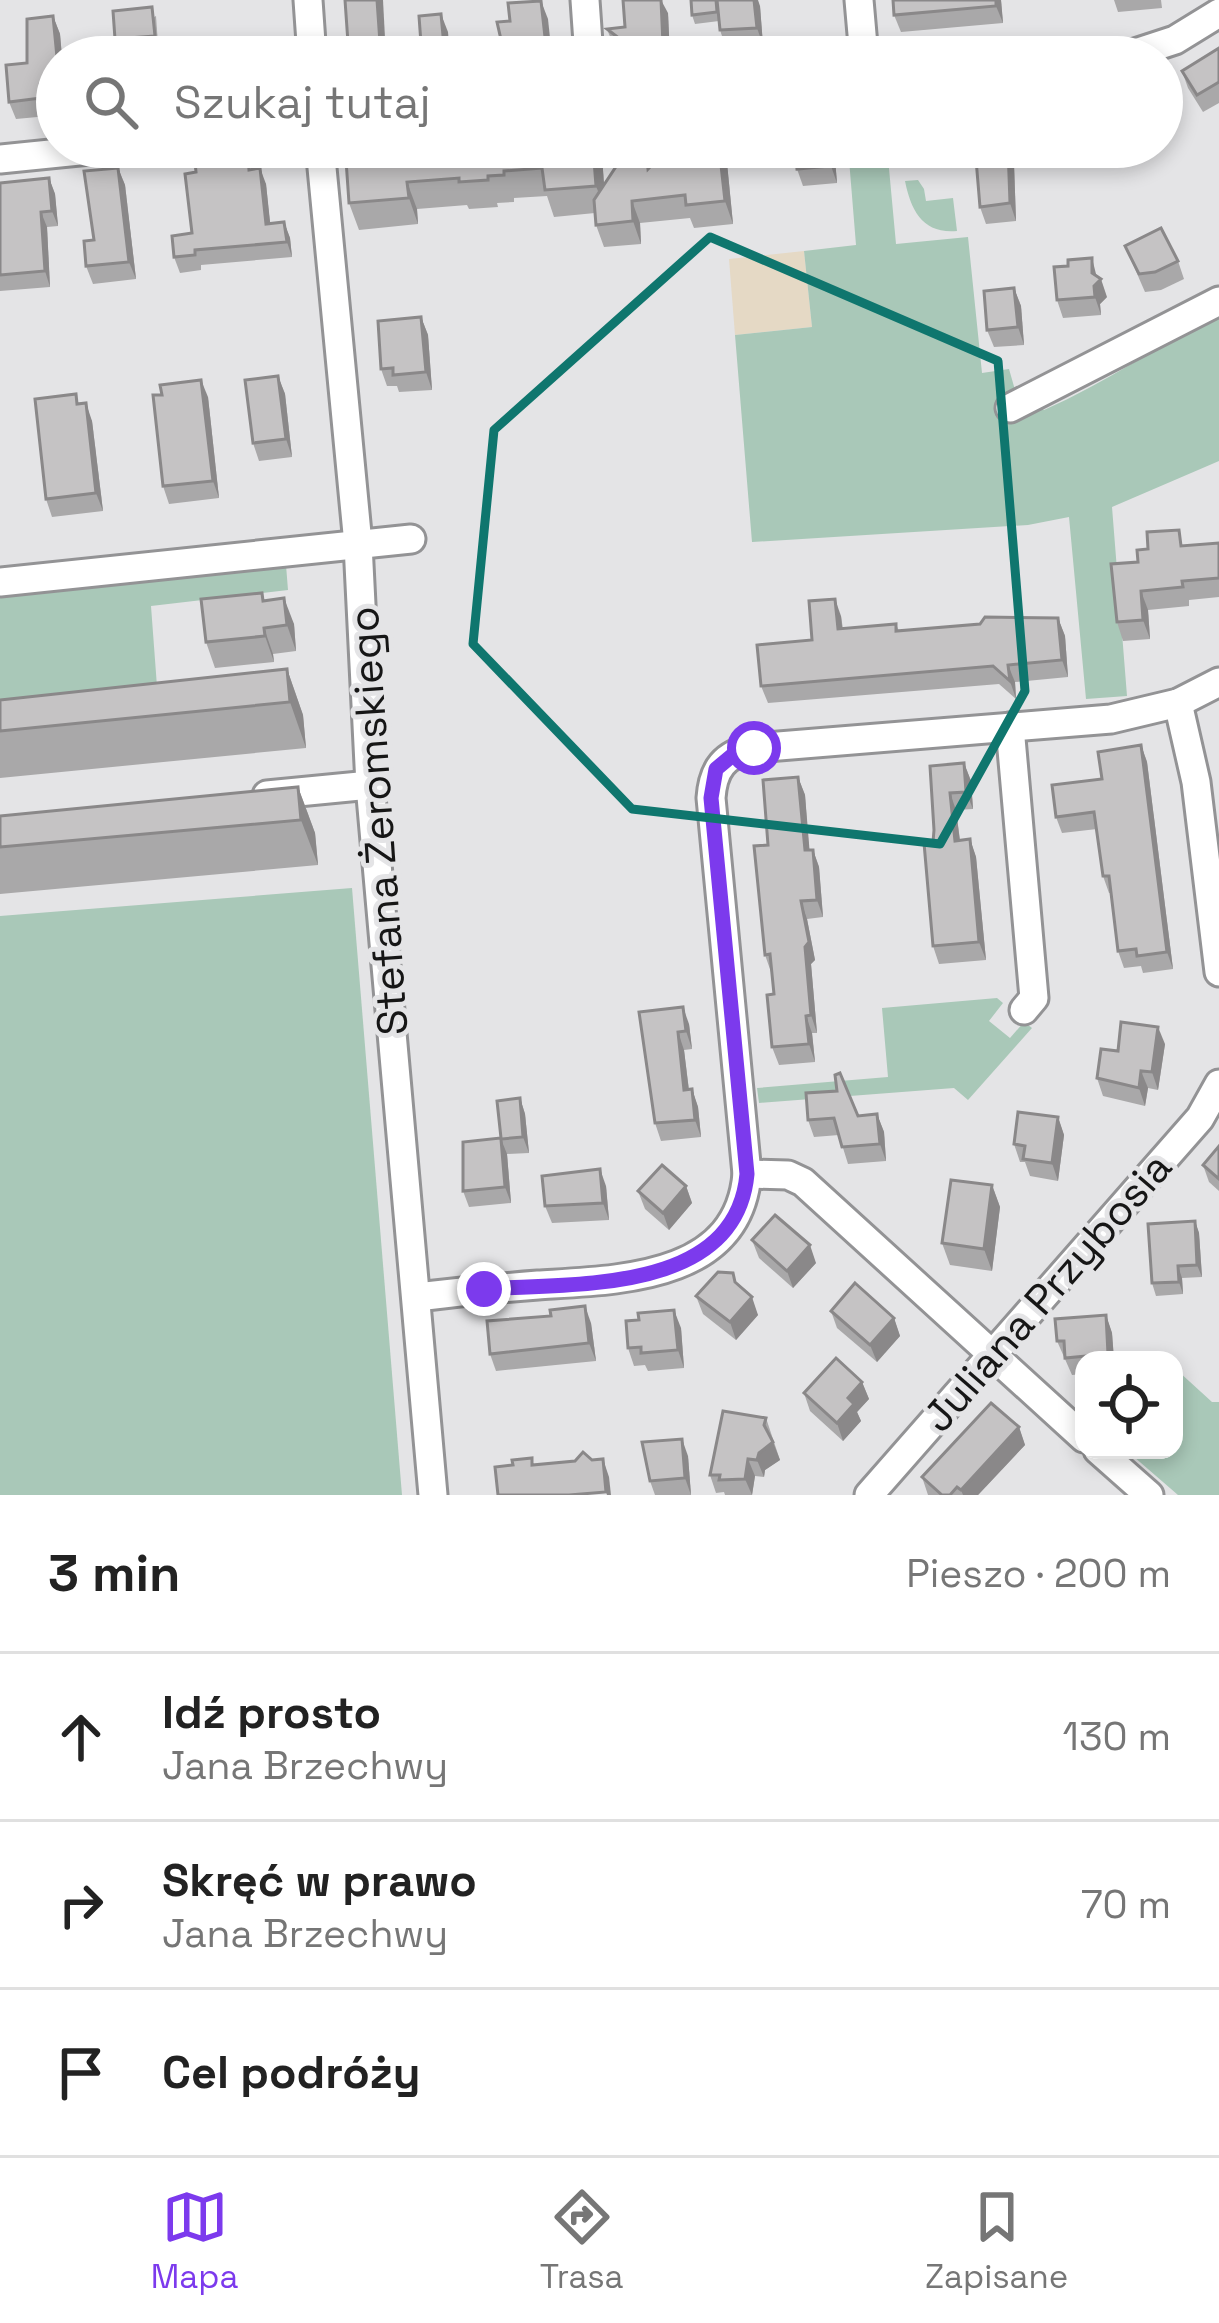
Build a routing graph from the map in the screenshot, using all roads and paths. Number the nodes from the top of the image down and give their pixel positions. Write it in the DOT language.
graph roads {
  1 [pos="308,0"];
  2 [pos="585,0"];
  3 [pos="859,0"];
  4 [pos="1219,13"];
  5 [pos="311,36"];
  6 [pos="588,36"];
  7 [pos="862,36"];
  8 [pos="1182,36"];
  9 [pos="36,155"];
  10 [pos="0,159"];
  11 [pos="322,168"];
  12 [pos="1219,301"];
  13 [pos="1010,408"];
  14 [pos="411,539"];
  15 [pos="358,544"];
  16 [pos="0,582"];
  17 [pos="1219,682"];
  18 [pos="1178,704"];
  19 [pos="1010,727"];
  20 [pos="370,785"];
  21 [pos="247,797"];
  22 [pos="1219,972"];
  23 [pos="1024,1010"];
  24 [pos="1219,1084"];
  25 [pos="747,1174"];
  26 [pos="417,1297"];
  27 [pos="991,1355"];
  28 [pos="1075,1430"];
  29 [pos="1108,1459"];
  30 [pos="433,1495"];
  31 [pos="869,1495"];
  32 [pos="1149,1495"];
  1 -- 5 [label="street"];
  2 -- 6 [label="street"];
  3 -- 7 [label="street"];
  4 -- 8 [label="street"];
  9 -- 10 [label="street"];
  11 -- 15 [label="street, Stefana Żeromskiego"];
  12 -- 13 [label="street"];
  14 -- 15 [label="street"];
  15 -- 16 [label="street"];
  15 -- 20 [label="street, Stefana Żeromskiego"];
  17 -- 18 [label="street"];
  18 -- 19 [label="street"];
  18 -- 22 [label="street"];
  19 -- 23 [label="street"];
  19 -- 25 [label="street"];
  20 -- 21 [label="street"];
  20 -- 26 [label="street, Stefana Żeromskiego"];
  24 -- 27 [label="street, Juliana Przybosia"];
  25 -- 26 [label="street"];
  25 -- 27 [label="street"];
  26 -- 30 [label="street, Stefana Żeromskiego"];
  27 -- 28 [label="street"];
  27 -- 31 [label="street, Juliana Przybosia"];
  29 -- 32 [label="street"];
}
